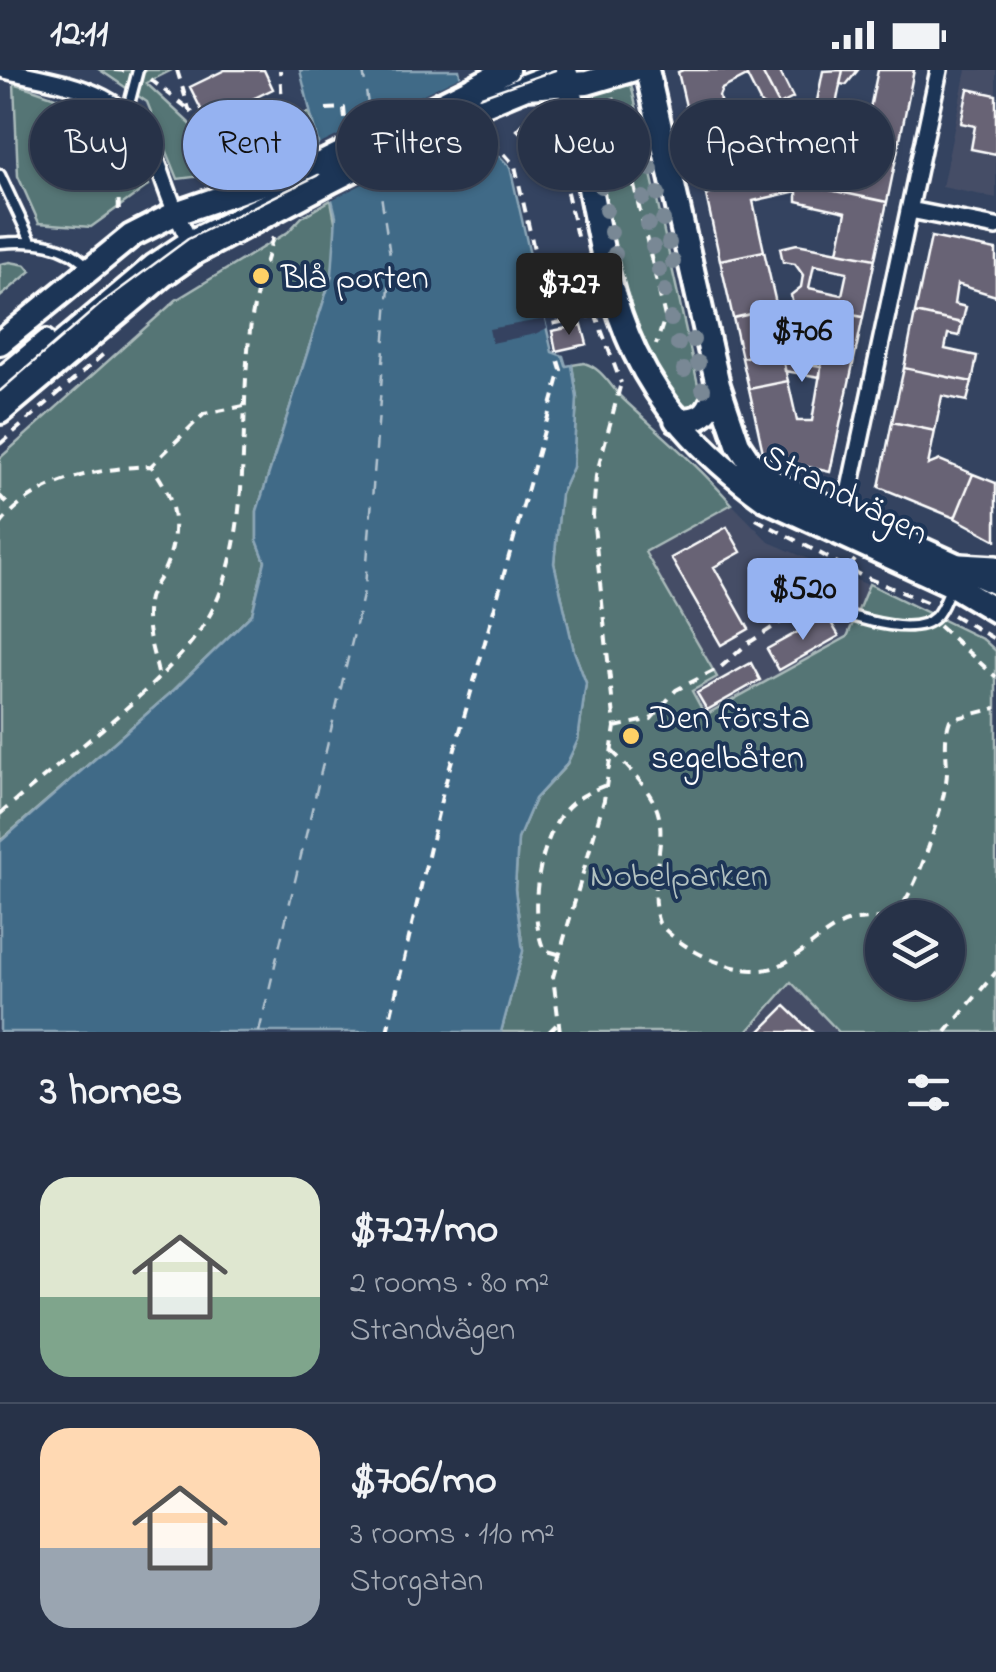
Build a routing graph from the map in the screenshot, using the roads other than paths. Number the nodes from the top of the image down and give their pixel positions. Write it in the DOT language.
graph roads {
  1 [pos="4,70"];
  2 [pos="138,70"];
  3 [pos="631,70"];
  4 [pos="647,70"];
  5 [pos="939,70"];
  6 [pos="563,75"];
  7 [pos="515,82"];
  8 [pos="109,100"];
  9 [pos="125,100"];
  10 [pos="325,173"];
  11 [pos="163,174"];
  12 [pos="0,175"];
  13 [pos="910,210"];
  14 [pos="996,227"];
  15 [pos="186,233"];
  16 [pos="31,240"];
  17 [pos="0,243"];
  18 [pos="89,268"];
  19 [pos="0,343"];
  20 [pos="0,376"];
  21 [pos="718,385"];
  22 [pos="0,390"];
  23 [pos="0,412"];
  24 [pos="676,420"];
  25 [pos="842,524"];
  26 [pos="996,564"];
  27 [pos="952,573"];
  28 [pos="996,584"];
  29 [pos="790,593"];
  30 [pos="996,611"];
  1 -- 8 [label="street"];
  2 -- 9 [label="lane"];
  3 -- 6 [label="street"];
  4 -- 21 [label="street, Strandvägen"];
  5 -- 13 [label="street"];
  6 -- 7 [label="street"];
  6 -- 24 [label="street, Strandvägen"];
  7 -- 10 [label="street, bridge"];
  10 -- 15 [label="street"];
  10 -- 15 [label="street"];
  11 -- 15 [label="street"];
  12 -- 16 [label="lane"];
  13 -- 14 [label="street"];
  13 -- 25 [label="street"];
  15 -- 18 [label="street"];
  15 -- 20 [label="street"];
  15 -- 22 [label="street"];
  15 -- 23 [label="street"];
  16 -- 17 [label="lane"];
  16 -- 18 [label="lane"];
  18 -- 19 [label="street"];
  21 -- 24 [label="street"];
  21 -- 25 [label="street, Strandvägen"];
  24 -- 25 [label="street, Strandvägen"];
  25 -- 27 [label="street, Strandvägen"];
  26 -- 27 [label="street, Strandvägen"];
  27 -- 28 [label="street, Strandvägen"];
  27 -- 29 [label="lane"];
  27 -- 30 [label="street, Strandvägen"];
}
